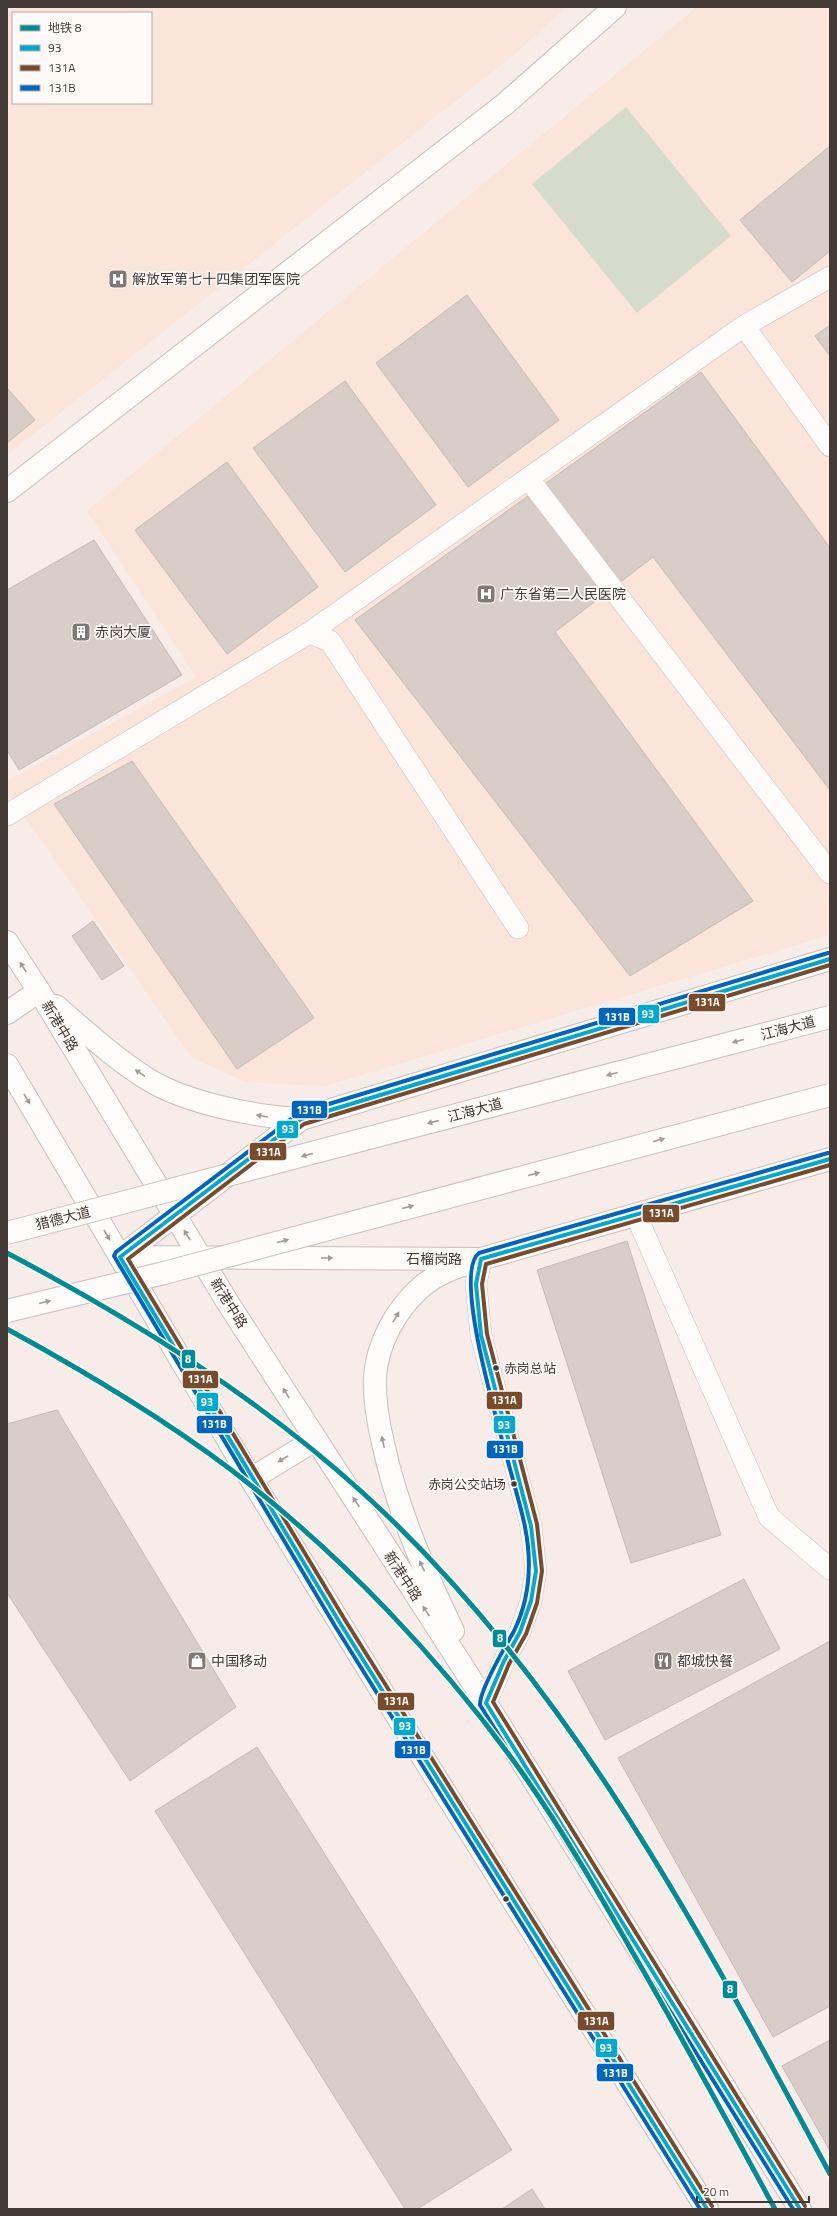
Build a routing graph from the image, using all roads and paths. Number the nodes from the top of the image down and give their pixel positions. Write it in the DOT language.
graph roads {
  1 [pos="615,7"];
  2 [pos="830,277"];
  3 [pos="744,326"];
  4 [pos="830,446"];
  5 [pos="528,478"];
  6 [pos="7,491"];
  7 [pos="309,633"];
  8 [pos="7,815"];
  9 [pos="830,873"];
  10 [pos="518,928"];
  11 [pos="7,942"];
  12 [pos="830,958"];
  13 [pos="39,991"];
  14 [pos="7,1013"];
  15 [pos="830,1017"];
  16 [pos="7,1065"];
  17 [pos="830,1095"];
  18 [pos="301,1119"];
  19 [pos="830,1159"];
  20 [pos="120,1204"];
  21 [pos="636,1215"];
  22 [pos="175,1216"];
  23 [pos="7,1233"];
  24 [pos="120,1257"];
  25 [pos="201,1258"];
  26 [pos="481,1259"];
  27 [pos="7,1311"];
  28 [pos="315,1440"];
  29 [pos="251,1478"];
  30 [pos="830,1569"];
  31 [pos="486,1703"];
  32 [pos="707,2209"];
  33 [pos="800,2209"];
  1 -- 6 [label="main road"];
  2 -- 3 [label="lane"];
  3 -- 4 [label="lane"];
  3 -- 5 [label="lane"];
  5 -- 7 [label="lane"];
  5 -- 9 [label="lane"];
  7 -- 8 [label="lane"];
  7 -- 10 [label="lane"];
  13 -- 11 [label="main road, 新港中路, one-way"];
  12 -- 18 [label="main road"];
  13 -- 14 [label="main road"];
  18 -- 13 [label="main road, one-way"];
  13 -- 22 [label="main road, 新港中路"];
  15 -- 20 [label="main road, 江海大道, one-way, bridge"];
  16 -- 24 [label="main road, one-way"];
  27 -- 17 [label="main road, one-way, bridge"];
  18 -- 22 [label="main road"];
  19 -- 21 [label="main road, 石榴岗路"];
  20 -- 23 [label="main road, 猎德大道, bridge"];
  21 -- 26 [label="main road, 石榴岗路"];
  21 -- 30 [label="lane"];
  22 -- 24 [label="main road"];
  25 -- 22 [label="main road, 新港中路, one-way"];
  24 -- 25 [label="main road, 石榴岗路"];
  24 -- 29 [label="main road"];
  25 -- 26 [label="main road, 石榴岗路, one-way"];
  28 -- 25 [label="main road, 新港中路, one-way"];
  26 -- 31 [label="lane"];
  31 -- 26 [label="main road, one-way"];
  28 -- 29 [label="main road, one-way"];
  31 -- 28 [label="main road, 新港中路, one-way"];
  29 -- 32 [label="main road"];
  31 -- 33 [label="main road, 新港中路"];
}
